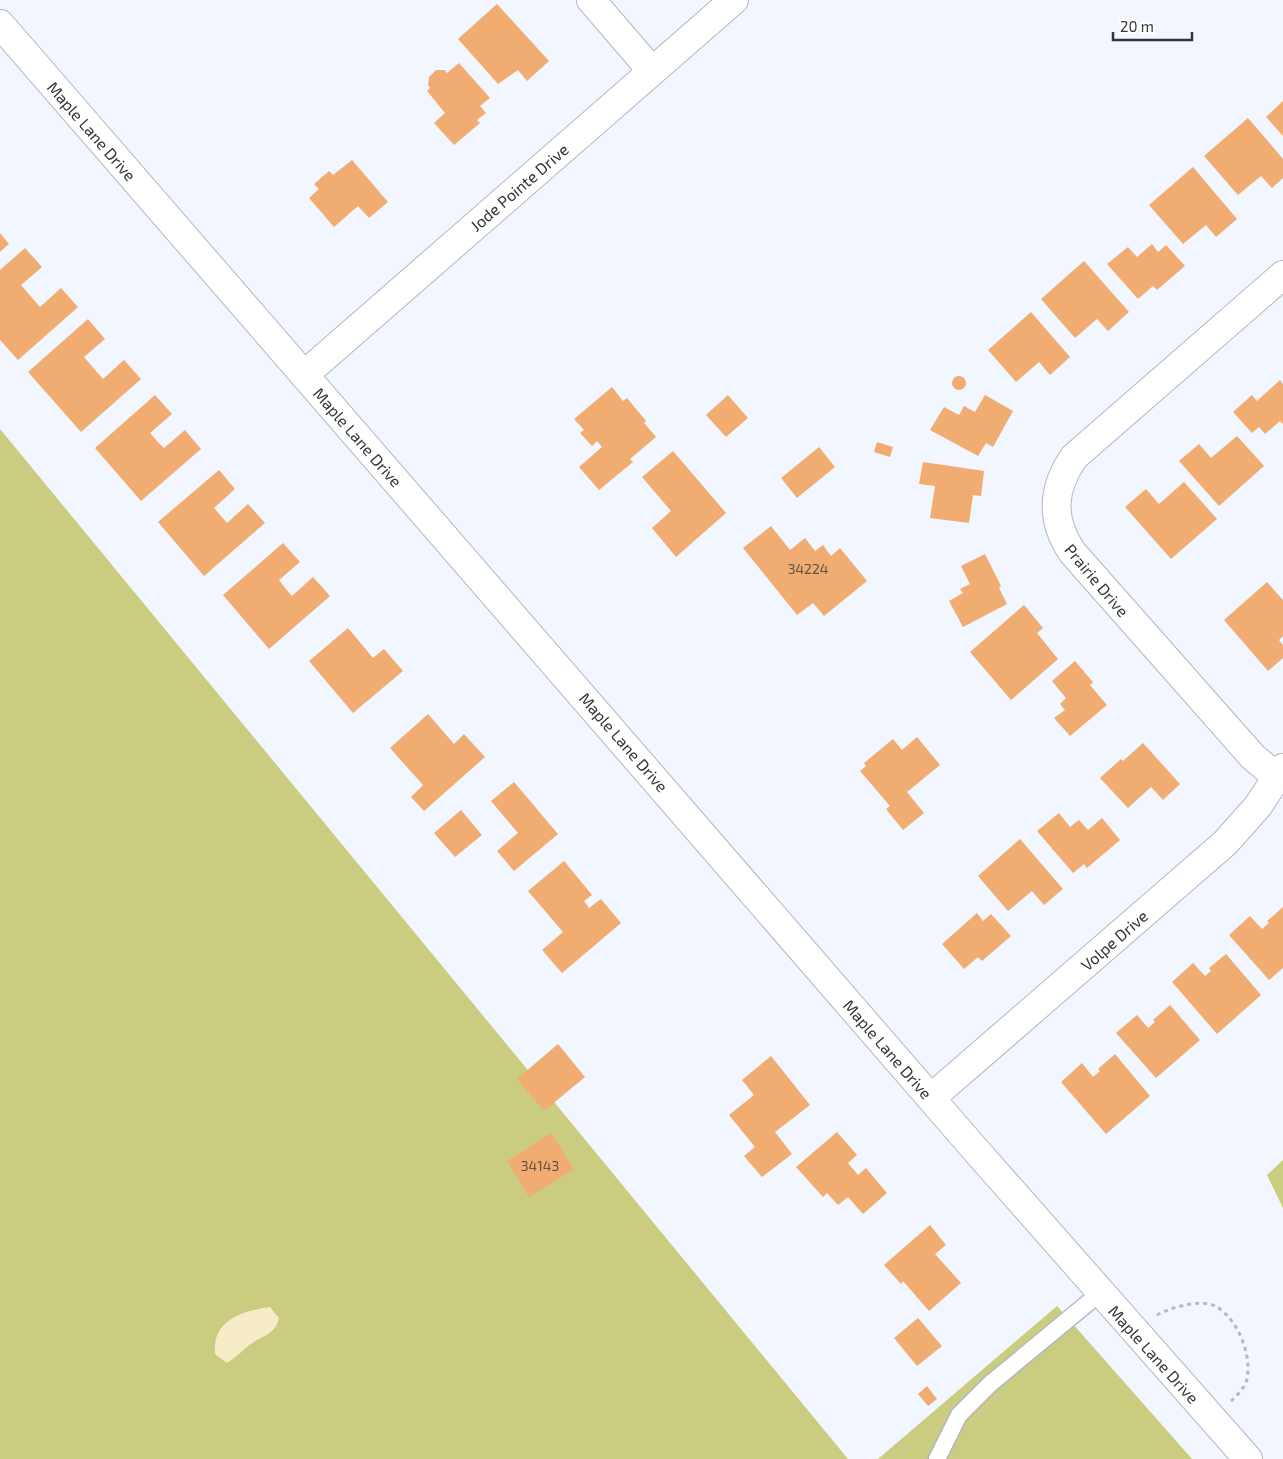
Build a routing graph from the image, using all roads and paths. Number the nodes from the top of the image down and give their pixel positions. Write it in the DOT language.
graph roads {
  1 [pos="591,0"];
  2 [pos="734,0"];
  3 [pos="0,24"];
  4 [pos="652,70"];
  5 [pos="1283,275"];
  6 [pos="304,375"];
  7 [pos="1280,772"];
  8 [pos="931,1098"];
  9 [pos="1100,1293"];
  10 [pos="1135,1332"];
  11 [pos="1212,1418"];
  12 [pos="937,1459"];
  13 [pos="1248,1459"];
  1 -- 4 [label="street"];
  2 -- 4 [label="street, Jode Pointe Drive"];
  3 -- 6 [label="street, Maple Lane Drive"];
  4 -- 6 [label="street, Jode Pointe Drive"];
  5 -- 7 [label="street, Prairie Drive"];
  6 -- 8 [label="street, Maple Lane Drive"];
  7 -- 8 [label="street, Volpe Drive"];
  8 -- 9 [label="street, Maple Lane Drive"];
  9 -- 10 [label="street, Maple Lane Drive"];
  9 -- 12 [label="lane"];
  10 -- 11 [label="street, Maple Lane Drive"];
  10 -- 11 [label="path"];
  11 -- 13 [label="street, Maple Lane Drive"];
}
